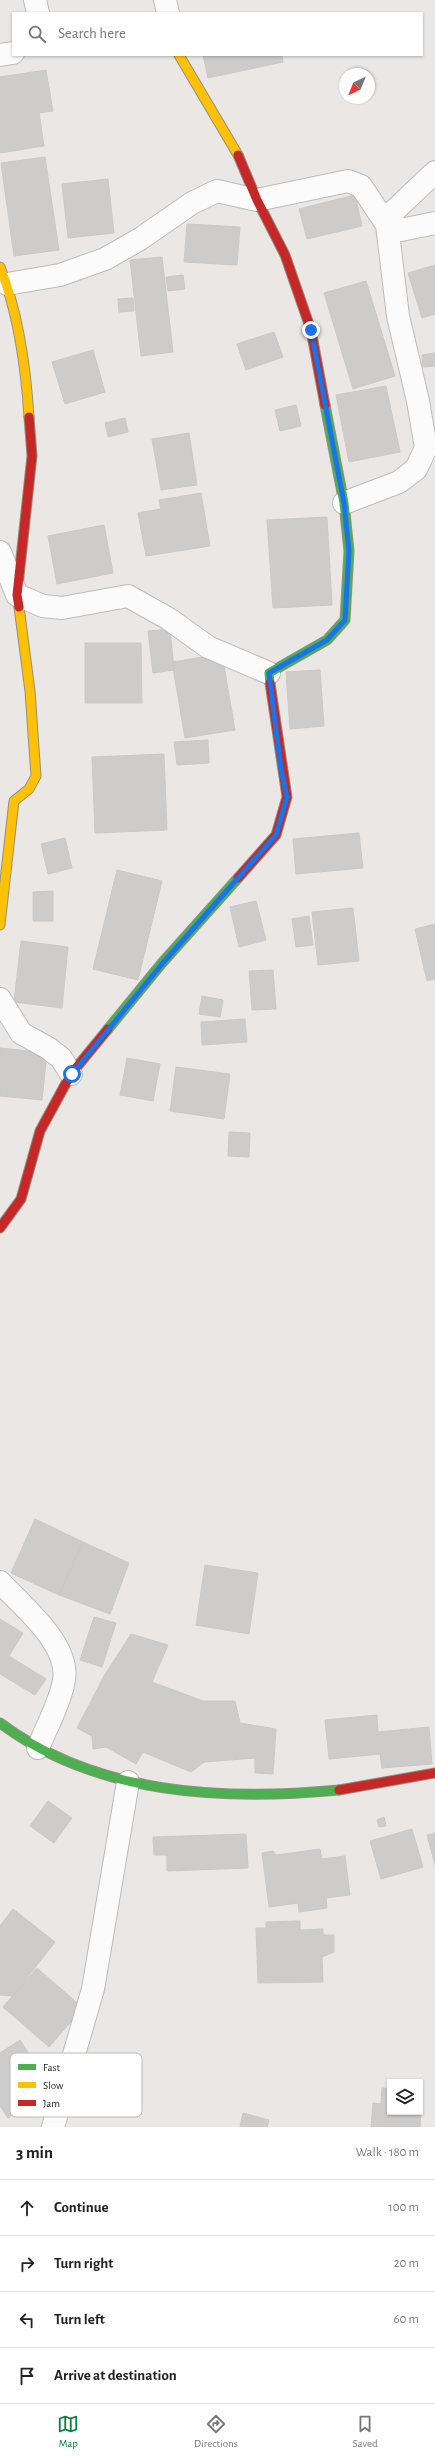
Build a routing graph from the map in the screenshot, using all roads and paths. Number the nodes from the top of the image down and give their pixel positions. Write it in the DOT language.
graph roads {
  1 [pos="35,0"];
  2 [pos="165,0"];
  3 [pos="38,12"];
  4 [pos="168,12"];
  5 [pos="12,53"];
  6 [pos="0,56"];
  7 [pos="180,56"];
  8 [pos="435,172"];
  9 [pos="257,200"];
  10 [pos="435,223"];
  11 [pos="387,225"];
  12 [pos="4,275"];
  13 [pos="344,503"];
  14 [pos="0,552"];
  15 [pos="17,595"];
  16 [pos="269,673"];
  17 [pos="0,925"];
  18 [pos="0,999"];
  19 [pos="72,1074"];
  20 [pos="0,1228"];
  21 [pos="0,1582"];
  22 [pos="0,1724"];
  23 [pos="38,1748"];
  24 [pos="435,1773"];
  25 [pos="128,1782"];
  26 [pos="75,2053"];
  27 [pos="56,2117"];
  28 [pos="53,2127"];
  1 -- 3 [label="street"];
  2 -- 4 [label="street"];
  5 -- 6 [label="street"];
  7 -- 9 [label="street"];
  8 -- 11 [label="street"];
  9 -- 11 [label="street"];
  9 -- 12 [label="street"];
  9 -- 13 [label="street"];
  10 -- 11 [label="street"];
  11 -- 13 [label="street"];
  12 -- 15 [label="street"];
  13 -- 16 [label="street"];
  14 -- 15 [label="street"];
  15 -- 16 [label="street"];
  15 -- 17 [label="street"];
  16 -- 19 [label="street"];
  18 -- 19 [label="street"];
  19 -- 20 [label="street"];
  21 -- 23 [label="street"];
  22 -- 23 [label="street"];
  23 -- 25 [label="street"];
  24 -- 25 [label="street"];
  25 -- 26 [label="street"];
  27 -- 28 [label="street"];
}
